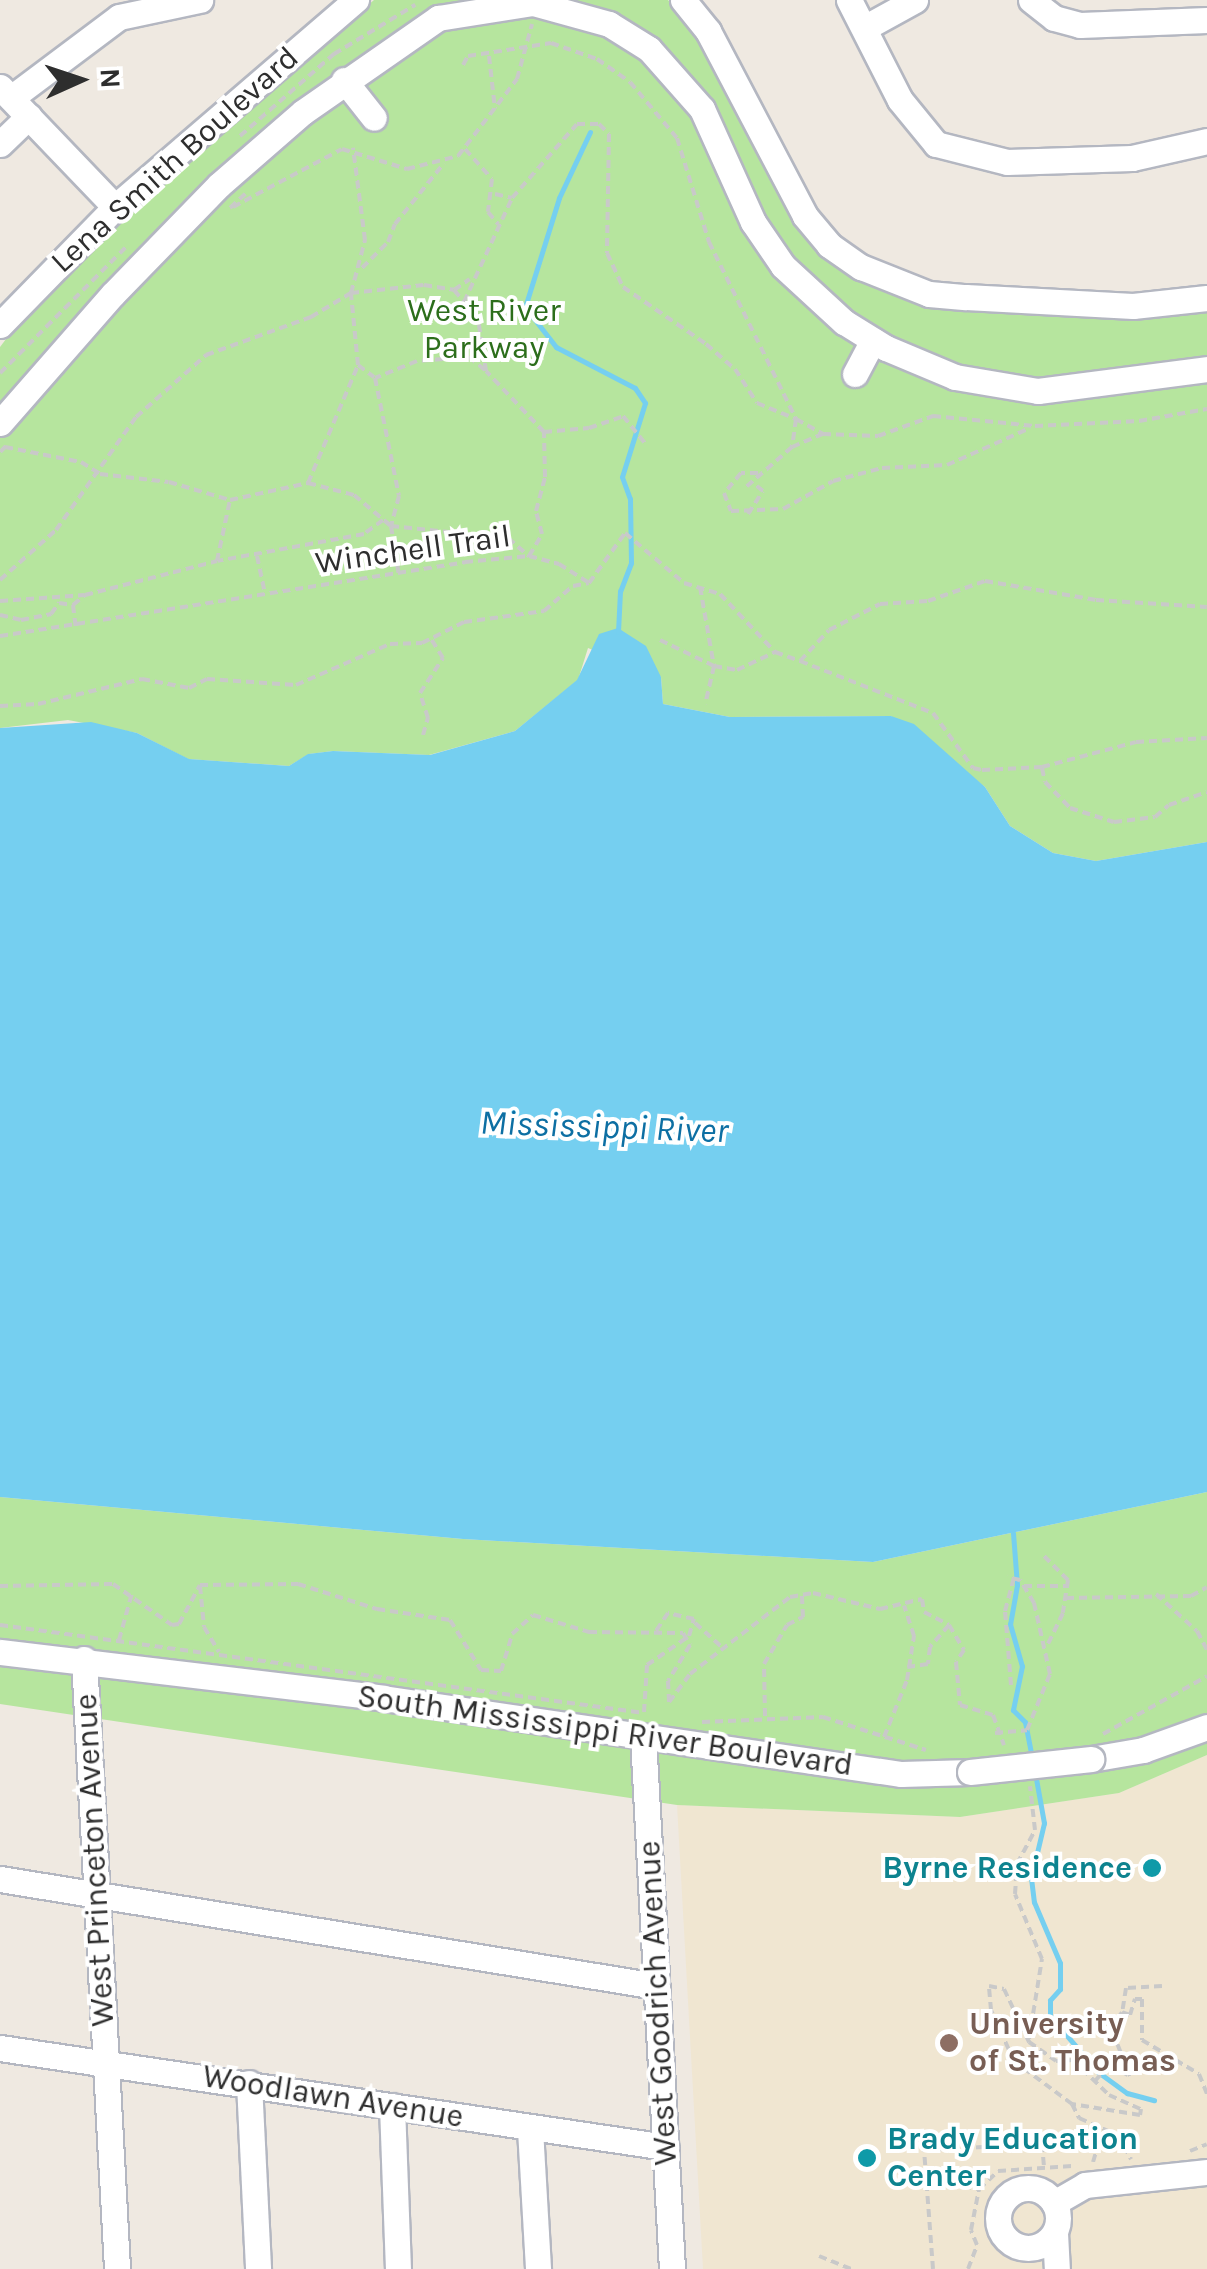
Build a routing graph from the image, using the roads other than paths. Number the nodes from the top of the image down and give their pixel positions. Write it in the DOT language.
graph roads {
  1 [pos="200,0"];
  2 [pos="356,0"];
  3 [pos="683,0"];
  4 [pos="849,0"];
  5 [pos="915,0"];
  6 [pos="1031,0"];
  7 [pos="546,14"];
  8 [pos="1207,20"];
  9 [pos="866,27"];
  10 [pos="344,80"];
  11 [pos="13,100"];
  12 [pos="374,118"];
  13 [pos="1207,141"];
  14 [pos="0,144"];
  15 [pos="116,206"];
  16 [pos="1207,298"];
  17 [pos="0,326"];
  18 [pos="873,340"];
  19 [pos="1207,369"];
  20 [pos="855,374"];
  21 [pos="3,435"];
  22 [pos="0,1652"];
  23 [pos="84,1658"];
  24 [pos="644,1725"];
  25 [pos="1207,1727"];
  26 [pos="0,1879"];
  27 [pos="99,1894"];
  28 [pos="656,1986"];
  29 [pos="0,2048"];
  30 [pos="106,2062"];
  31 [pos="248,2082"];
  32 [pos="392,2106"];
  33 [pos="530,2128"];
  34 [pos="666,2147"];
  35 [pos="1207,2172"];
  36 [pos="1054,2203"];
  37 [pos="1055,2232"];
  38 [pos="118,2269"];
  39 [pos="258,2269"];
  40 [pos="398,2269"];
  41 [pos="538,2269"];
  42 [pos="672,2269"];
  43 [pos="1058,2269"];
  1 -- 11 [label="street"];
  2 -- 15 [label="street, Lena Smith Boulevard"];
  3 -- 16 [label="street"];
  4 -- 9 [label="street"];
  5 -- 9 [label="street"];
  6 -- 8 [label="street"];
  7 -- 10 [label="street"];
  7 -- 18 [label="street"];
  9 -- 13 [label="street"];
  10 -- 12 [label="street"];
  10 -- 21 [label="street"];
  11 -- 14 [label="street"];
  11 -- 15 [label="street"];
  15 -- 17 [label="street, Lena Smith Boulevard"];
  18 -- 19 [label="street"];
  18 -- 20 [label="street"];
  22 -- 23 [label="street, South Mississippi River Boulevard"];
  23 -- 24 [label="street, South Mississippi River Boulevard"];
  23 -- 27 [label="street, West Princeton Avenue"];
  24 -- 25 [label="street, South Mississippi River Boulevard, bridge"];
  24 -- 28 [label="street, West Goodrich Avenue"];
  26 -- 27 [label="street"];
  27 -- 28 [label="street"];
  27 -- 30 [label="street, West Princeton Avenue"];
  28 -- 34 [label="street, West Goodrich Avenue"];
  29 -- 30 [label="street, Woodlawn Avenue"];
  30 -- 31 [label="street, Woodlawn Avenue"];
  30 -- 38 [label="street, West Princeton Avenue"];
  31 -- 32 [label="street, Woodlawn Avenue"];
  31 -- 39 [label="street"];
  32 -- 33 [label="street, Woodlawn Avenue"];
  32 -- 40 [label="street"];
  33 -- 34 [label="street, Woodlawn Avenue"];
  33 -- 41 [label="street"];
  34 -- 42 [label="street, West Goodrich Avenue"];
  35 -- 36 [label="street"];
  36 -- 37 [label="street"];
  36 -- 37 [label="street"];
  37 -- 43 [label="street"];
}
